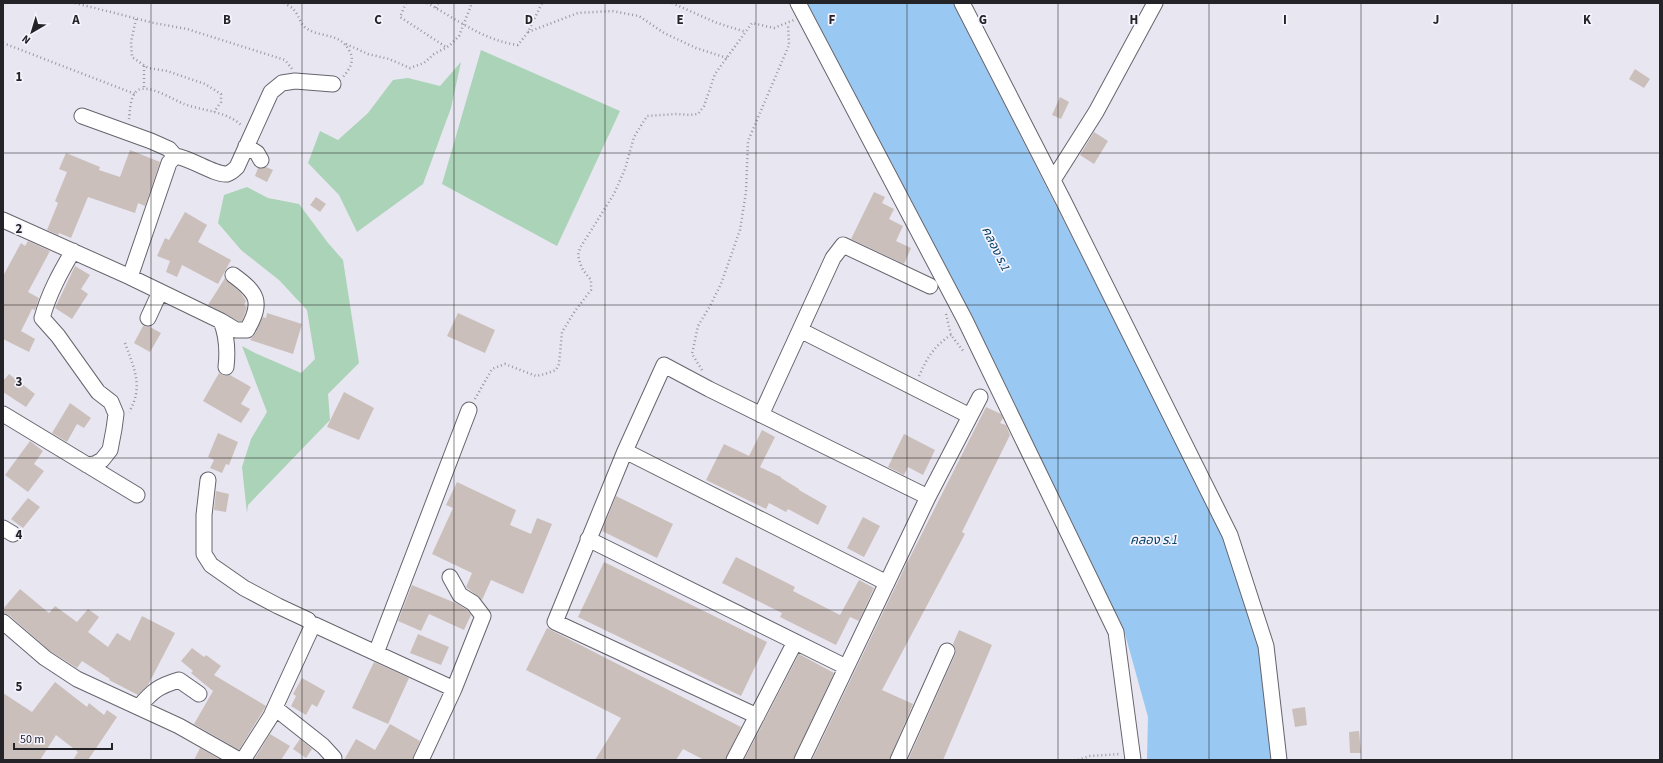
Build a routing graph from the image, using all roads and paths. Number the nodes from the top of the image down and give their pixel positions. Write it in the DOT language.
graph roads {
  1 [pos="75,3"];
  2 [pos="284,3"];
  3 [pos="406,3"];
  4 [pos="427,3"];
  5 [pos="438,3"];
  6 [pos="472,3"];
  7 [pos="542,3"];
  8 [pos="672,3"];
  9 [pos="962,3"];
  10 [pos="974,3"];
  11 [pos="1155,3"];
  12 [pos="436,8"];
  13 [pos="801,8"];
  14 [pos="136,19"];
  15 [pos="970,19"];
  16 [pos="464,24"];
  17 [pos="788,24"];
  18 [pos="528,32"];
  19 [pos="746,32"];
  20 [pos="3,43"];
  21 [pos="346,44"];
  22 [pos="446,47"];
  23 [pos="727,58"];
  24 [pos="144,66"];
  25 [pos="302,81"];
  26 [pos="333,84"];
  27 [pos="144,89"];
  28 [pos="135,94"];
  29 [pos="214,112"];
  30 [pos="82,116"];
  31 [pos="127,131"];
  32 [pos="248,142"];
  33 [pos="175,156"];
  34 [pos="261,160"];
  35 [pos="1053,180"];
  36 [pos="3,220"];
  37 [pos="73,251"];
  38 [pos="233,275"];
  39 [pos="130,277"];
  40 [pos="930,286"];
  41 [pos="160,292"];
  42 [pos="148,318"];
  43 [pos="221,321"];
  44 [pos="800,330"];
  45 [pos="951,335"];
  46 [pos="125,343"];
  47 [pos="226,367"];
  48 [pos="914,387"];
  49 [pos="708,389"];
  50 [pos="980,397"];
  51 [pos="469,410"];
  52 [pos="129,413"];
  53 [pos="3,414"];
  54 [pos="761,415"];
  55 [pos="970,416"];
  56 [pos="625,451"];
  57 [pos="87,465"];
  58 [pos="208,480"];
  59 [pos="137,495"];
  60 [pos="928,498"];
  61 [pos="588,539"];
  62 [pos="450,577"];
  63 [pos="887,583"];
  64 [pos="3,622"];
  65 [pos="313,627"];
  66 [pos="795,642"];
  67 [pos="947,651"];
  68 [pos="376,653"];
  69 [pos="846,667"];
  70 [pos="454,688"];
  71 [pos="199,694"];
  72 [pos="139,707"];
  73 [pos="275,708"];
  74 [pos="757,716"];
  75 [pos="1132,756"];
  76 [pos="334,758"];
  77 [pos="239,760"];
  78 [pos="243,760"];
  79 [pos="421,760"];
  80 [pos="734,760"];
  81 [pos="802,760"];
  82 [pos="898,760"];
  83 [pos="1078,760"];
  84 [pos="1279,760"];
  1 -- 14 [label="path"];
  2 -- 21 [label="path"];
  3 -- 22 [label="path"];
  4 -- 12 [label="path"];
  5 -- 12 [label="path"];
  6 -- 16 [label="path"];
  7 -- 18 [label="path"];
  8 -- 19 [label="path"];
  9 -- 15 [label="street"];
  10 -- 15 [label="street"];
  11 -- 35 [label="street"];
  12 -- 16 [label="path"];
  13 -- 17 [label="path"];
  13 -- 75 [label="street"];
  14 -- 24 [label="path"];
  14 -- 25 [label="path"];
  15 -- 35 [label="street"];
  16 -- 18 [label="path"];
  16 -- 22 [label="path"];
  17 -- 19 [label="path"];
  17 -- 49 [label="path"];
  18 -- 23 [label="path"];
  19 -- 23 [label="path"];
  20 -- 28 [label="path"];
  21 -- 22 [label="path"];
  21 -- 26 [label="path"];
  23 -- 51 [label="path"];
  24 -- 27 [label="path"];
  24 -- 29 [label="path"];
  25 -- 26 [label="street"];
  25 -- 32 [label="street"];
  27 -- 28 [label="path"];
  27 -- 29 [label="path"];
  28 -- 31 [label="path"];
  29 -- 32 [label="path"];
  30 -- 31 [label="street"];
  31 -- 33 [label="street"];
  32 -- 33 [label="street"];
  32 -- 34 [label="street"];
  33 -- 39 [label="street"];
  35 -- 84 [label="street"];
  36 -- 37 [label="street"];
  37 -- 39 [label="street"];
  37 -- 57 [label="street"];
  38 -- 43 [label="street"];
  39 -- 41 [label="street"];
  40 -- 44 [label="street"];
  41 -- 42 [label="street"];
  41 -- 43 [label="street"];
  43 -- 47 [label="street"];
  44 -- 48 [label="street"];
  44 -- 54 [label="street"];
  45 -- 48 [label="path"];
  46 -- 52 [label="path"];
  48 -- 55 [label="street"];
  49 -- 54 [label="street"];
  49 -- 56 [label="street"];
  50 -- 55 [label="street"];
  51 -- 68 [label="street"];
  53 -- 57 [label="street"];
  54 -- 60 [label="street"];
  55 -- 60 [label="street"];
  56 -- 61 [label="street"];
  56 -- 63 [label="street"];
  57 -- 59 [label="street"];
  58 -- 65 [label="street"];
  60 -- 63 [label="street"];
  61 -- 66 [label="street"];
  61 -- 74 [label="street"];
  62 -- 70 [label="street"];
  63 -- 69 [label="street"];
  64 -- 72 [label="street"];
  65 -- 68 [label="street"];
  65 -- 73 [label="street"];
  66 -- 69 [label="street"];
  66 -- 74 [label="street"];
  67 -- 82 [label="street"];
  68 -- 70 [label="street"];
  69 -- 81 [label="street"];
  70 -- 79 [label="street"];
  71 -- 72 [label="street"];
  72 -- 77 [label="street"];
  73 -- 76 [label="street"];
  73 -- 78 [label="street"];
  74 -- 80 [label="street"];
  75 -- 83 [label="path"];
}
